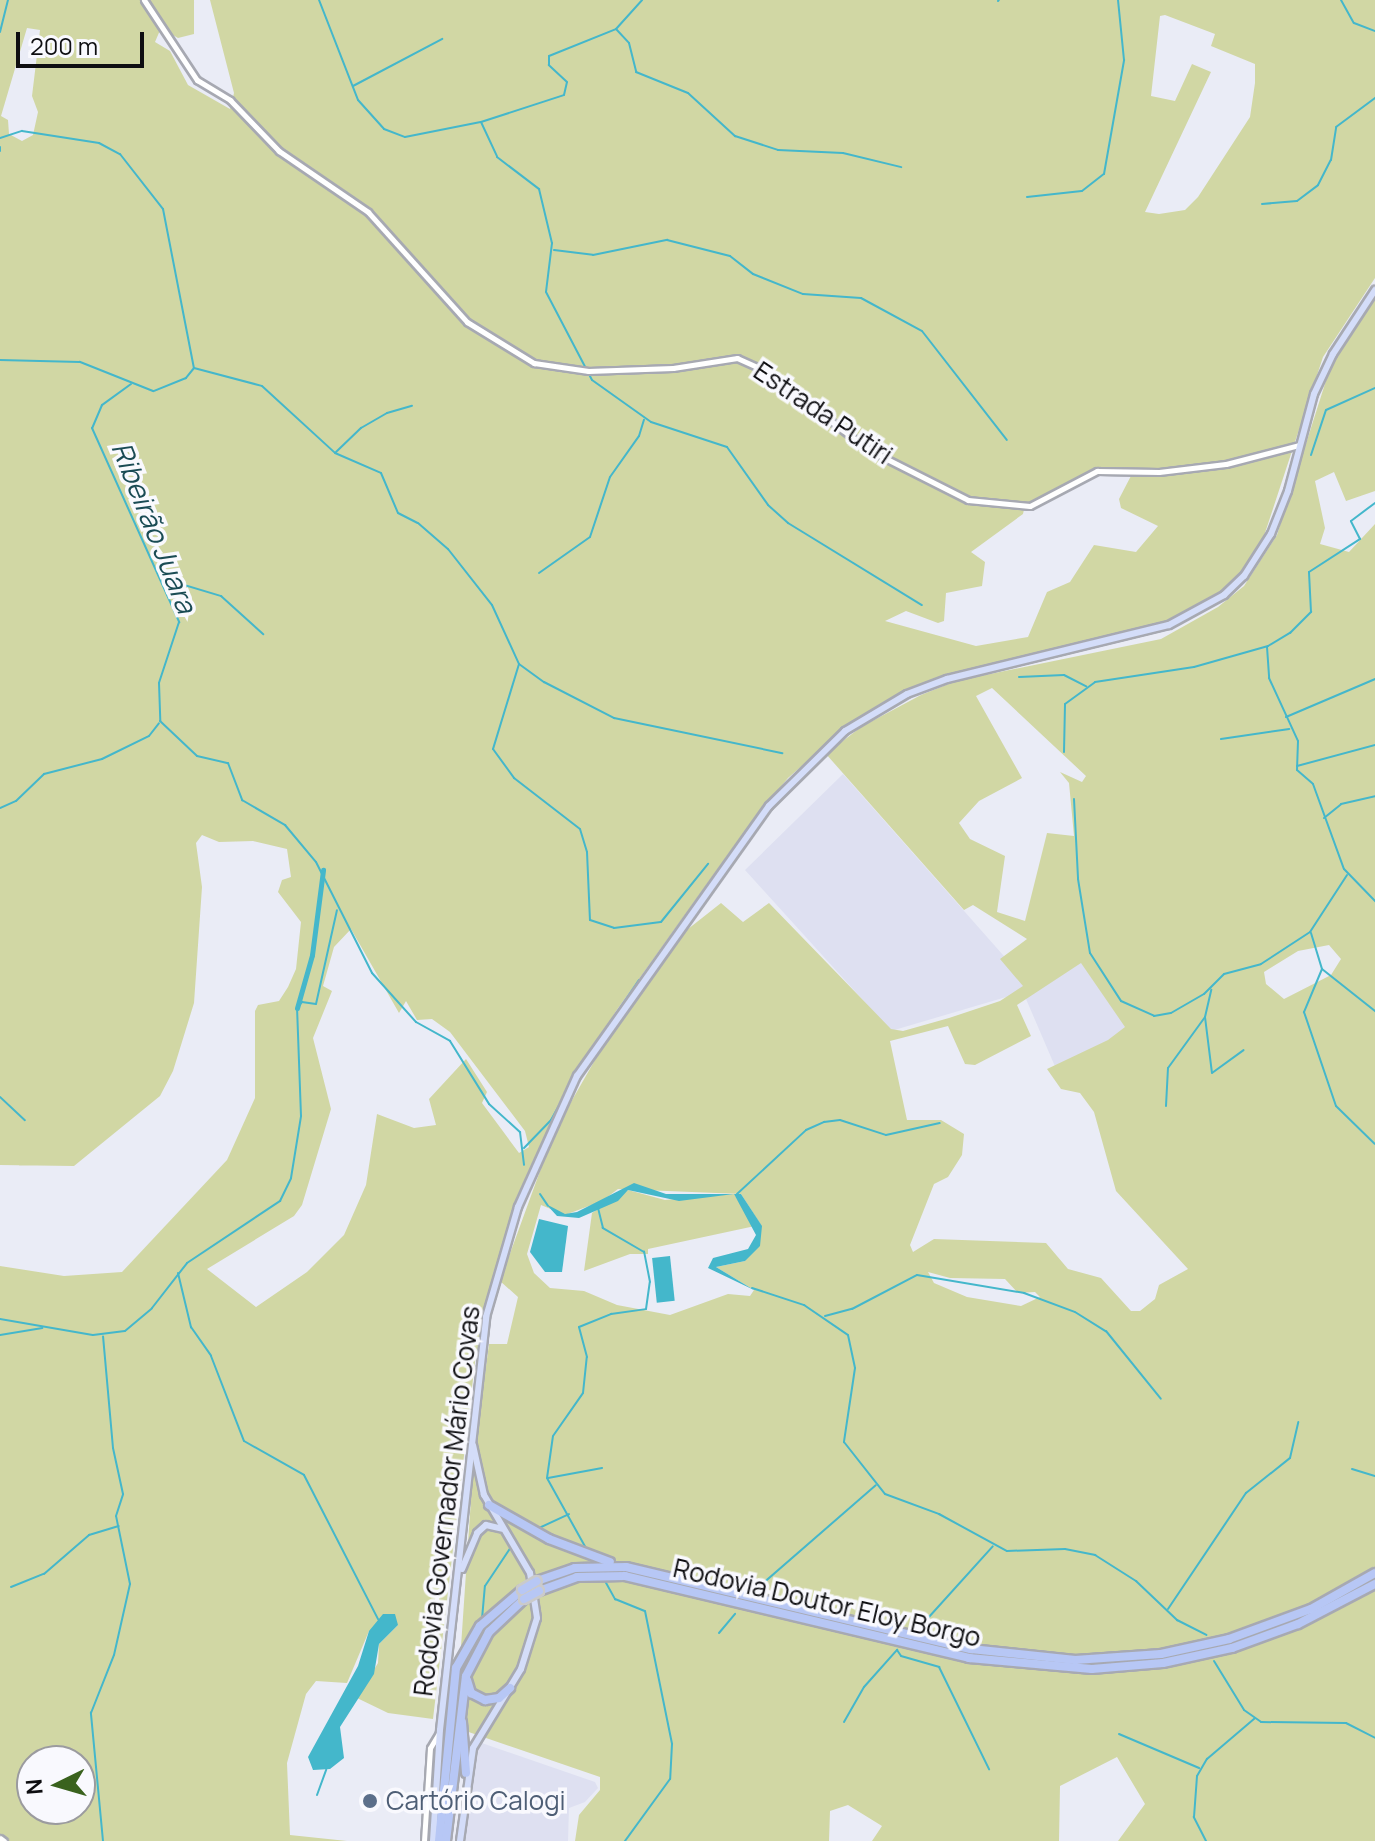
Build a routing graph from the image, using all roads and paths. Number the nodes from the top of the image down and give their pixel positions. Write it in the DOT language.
graph roads {
  1 [pos="144,0"];
  2 [pos="1375,290"];
  3 [pos="1299,445"];
  4 [pos="472,1429"];
  5 [pos="489,1505"];
  6 [pos="506,1531"];
  7 [pos="626,1567"];
  8 [pos="1375,1573"];
  9 [pos="458,1580"];
  10 [pos="1375,1584"];
  11 [pos="538,1586"];
  12 [pos="523,1594"];
  13 [pos="466,1676"];
  14 [pos="451,1688"];
  15 [pos="510,1688"];
  16 [pos="460,1705"];
  17 [pos="440,1730"];
  18 [pos="466,1773"];
  19 [pos="427,1789"];
  20 [pos="435,1791"];
  21 [pos="424,1841"];
  22 [pos="436,1841"];
  23 [pos="446,1841"];
  24 [pos="460,1841"];
  1 -- 3 [label="street, Estrada Putiri"];
  2 -- 3 [label="main road, Rodovia Governador Mário Covas"];
  3 -- 4 [label="main road, Rodovia Governador Mário Covas"];
  4 -- 5 [label="main road"];
  4 -- 9 [label="main road, Rodovia Governador Mário Covas"];
  5 -- 6 [label="main road"];
  5 -- 7 [label="highway"];
  6 -- 9 [label="main road"];
  6 -- 15 [label="main road"];
  7 -- 8 [label="highway, Rodovia Doutor Eloy Borgo"];
  7 -- 11 [label="highway, Rodovia Doutor Eloy Borgo"];
  9 -- 17 [label="main road, Rodovia Governador Mário Covas"];
  10 -- 11 [label="highway, Rodovia Doutor Eloy Borgo"];
  11 -- 12 [label="highway, Rodovia Doutor Eloy Borgo, bridge"];
  12 -- 13 [label="highway, Rodovia Doutor Eloy Borgo"];
  12 -- 14 [label="highway, Rodovia Doutor Eloy Borgo"];
  13 -- 15 [label="highway"];
  13 -- 16 [label="highway, Rodovia Doutor Eloy Borgo"];
  14 -- 22 [label="highway, Rodovia Governador Mário Covas"];
  15 -- 18 [label="main road"];
  16 -- 18 [label="highway"];
  16 -- 23 [label="highway, Rodovia Doutor Eloy Borgo"];
  17 -- 19 [label="street"];
  17 -- 20 [label="main road, Rodovia Governador Mário Covas"];
  18 -- 24 [label="main road"];
  19 -- 20 [label="street"];
  19 -- 21 [label="street"];
  20 -- 22 [label="main road, Rodovia Governador Mário Covas"];
}
